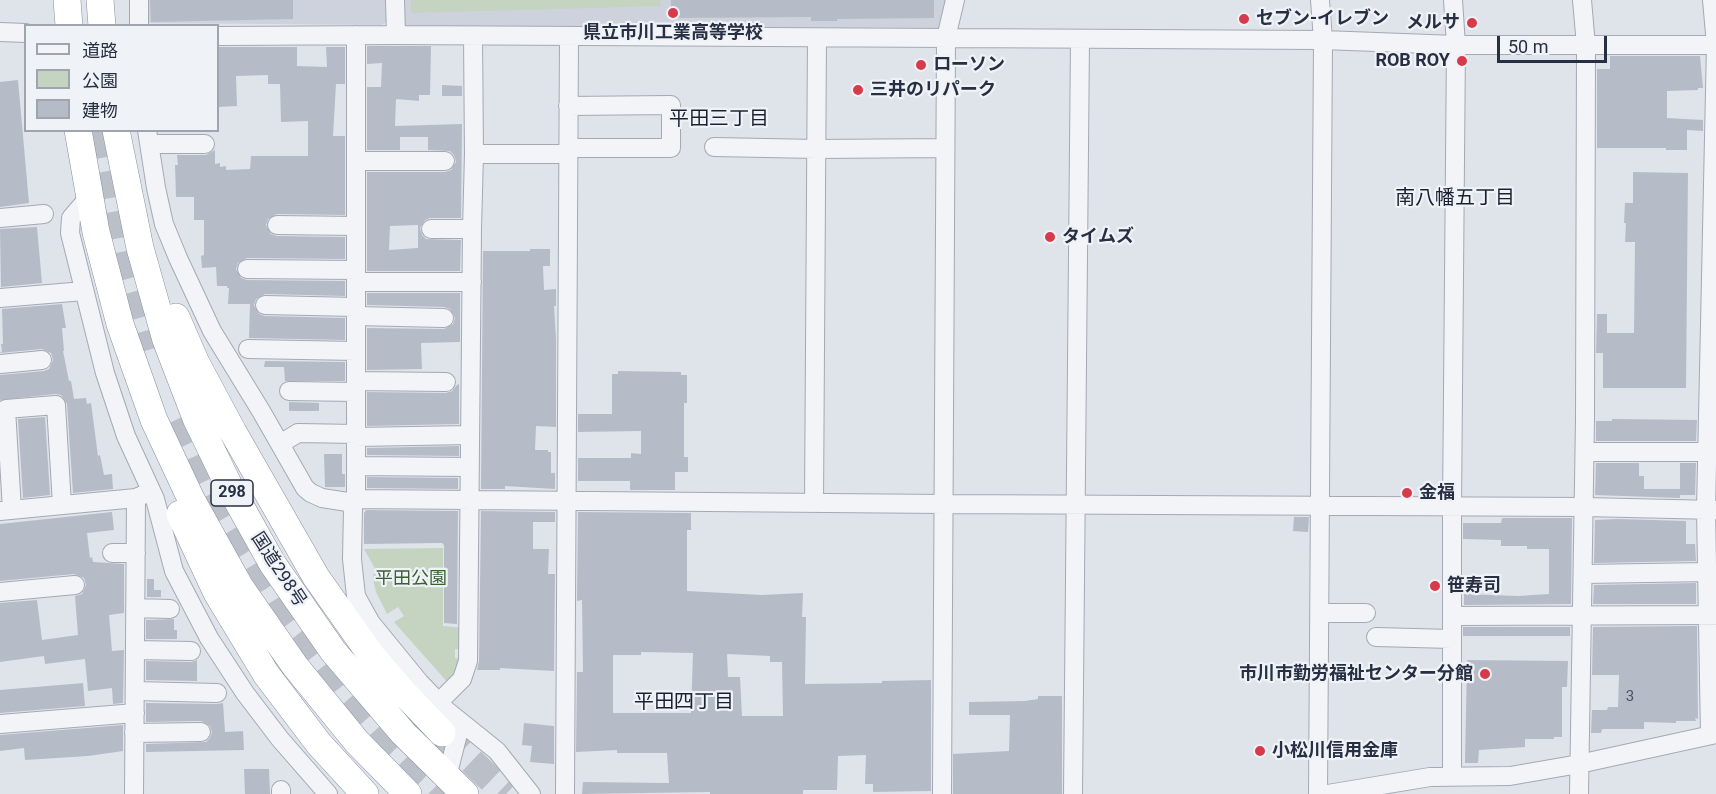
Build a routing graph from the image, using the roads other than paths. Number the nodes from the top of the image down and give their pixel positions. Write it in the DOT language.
graph roads {
  1 [pos="67,0"];
  2 [pos="100,0"];
  3 [pos="139,0"];
  4 [pos="395,0"];
  5 [pos="955,0"];
  6 [pos="1320,0"];
  7 [pos="1453,0"];
  8 [pos="1582,0"];
  9 [pos="1712,0"];
  10 [pos="69,24"];
  11 [pos="102,24"];
  12 [pos="139,24"];
  13 [pos="0,32"];
  14 [pos="24,33"];
  15 [pos="356,35"];
  16 [pos="396,35"];
  17 [pos="219,36"];
  18 [pos="473,36"];
  19 [pos="568,37"];
  20 [pos="818,38"];
  21 [pos="946,38"];
  22 [pos="1080,39"];
  23 [pos="1323,40"];
  24 [pos="1456,45"];
  25 [pos="1716,45"];
  26 [pos="1586,46"];
  27 [pos="568,106"];
  28 [pos="78,132"];
  29 [pos="116,132"];
  30 [pos="152,137"];
  31 [pos="205,144"];
  32 [pos="714,147"];
  33 [pos="945,148"];
  34 [pos="817,149"];
  35 [pos="567,151"];
  36 [pos="474,154"];
  37 [pos="356,161"];
  38 [pos="445,161"];
  39 [pos="89,196"];
  40 [pos="128,196"];
  41 [pos="44,214"];
  42 [pos="0,218"];
  43 [pos="278,225"];
  44 [pos="356,226"];
  45 [pos="431,229"];
  46 [pos="472,229"];
  47 [pos="247,268"];
  48 [pos="356,276"];
  49 [pos="471,282"];
  50 [pos="84,291"];
  51 [pos="0,298"];
  52 [pos="265,305"];
  53 [pos="356,312"];
  54 [pos="444,318"];
  55 [pos="248,349"];
  56 [pos="356,351"];
  57 [pos="42,360"];
  58 [pos="0,364"];
  59 [pos="446,382"];
  60 [pos="356,387"];
  61 [pos="290,391"];
  62 [pos="154,420"];
  63 [pos="470,435"];
  64 [pos="356,436"];
  65 [pos="280,444"];
  66 [pos="1585,452"];
  67 [pos="1707,452"];
  68 [pos="356,466"];
  69 [pos="470,466"];
  70 [pos="144,494"];
  71 [pos="354,501"];
  72 [pos="470,501"];
  73 [pos="566,501"];
  74 [pos="814,503"];
  75 [pos="944,504"];
  76 [pos="1077,504"];
  77 [pos="63,505"];
  78 [pos="1320,505"];
  79 [pos="1452,506"];
  80 [pos="1585,507"];
  81 [pos="6,510"];
  82 [pos="1711,510"];
  83 [pos="136,552"];
  84 [pos="112,553"];
  85 [pos="1708,572"];
  86 [pos="1584,574"];
  87 [pos="75,585"];
  88 [pos="0,592"];
  89 [pos="135,608"];
  90 [pos="170,609"];
  91 [pos="1320,613"];
  92 [pos="1366,613"];
  93 [pos="1583,615"];
  94 [pos="1712,615"];
  95 [pos="1452,616"];
  96 [pos="1376,637"];
  97 [pos="1452,639"];
  98 [pos="135,650"];
  99 [pos="191,651"];
  100 [pos="135,691"];
  101 [pos="216,693"];
  102 [pos="438,703"];
  103 [pos="135,713"];
  104 [pos="0,724"];
  105 [pos="452,728"];
  106 [pos="201,732"];
  107 [pos="134,733"];
  108 [pos="1713,735"];
  109 [pos="1579,764"];
  110 [pos="1452,776"];
  111 [pos="456,785"];
  112 [pos="1510,785"];
  113 [pos="134,794"];
  114 [pos="328,794"];
  115 [pos="365,794"];
  116 [pos="408,794"];
  117 [pos="531,794"];
  118 [pos="565,794"];
  119 [pos="942,794"];
  120 [pos="1073,794"];
  121 [pos="1318,794"];
  122 [pos="1328,794"];
  123 [pos="1579,794"];
  1 -- 10 [label="highway"];
  2 -- 11 [label="highway"];
  3 -- 12 [label="street"];
  4 -- 16 [label="street"];
  5 -- 21 [label="street"];
  6 -- 23 [label="street"];
  7 -- 24 [label="street"];
  8 -- 26 [label="street"];
  9 -- 25 [label="street"];
  13 -- 14 [label="street"];
  15 -- 16 [label="street"];
  15 -- 17 [label="street"];
  15 -- 37 [label="street"];
  16 -- 18 [label="street"];
  18 -- 19 [label="street"];
  18 -- 36 [label="street"];
  19 -- 20 [label="street"];
  19 -- 27 [label="street"];
  20 -- 21 [label="street"];
  20 -- 34 [label="street"];
  21 -- 22 [label="street"];
  21 -- 33 [label="street"];
  22 -- 23 [label="street"];
  22 -- 76 [label="street"];
  23 -- 24 [label="street"];
  23 -- 78 [label="street"];
  24 -- 26 [label="street"];
  24 -- 79 [label="street"];
  25 -- 26 [label="street"];
  25 -- 67 [label="street"];
  26 -- 66 [label="street"];
  27 -- 35 [label="street"];
  27 -- 35 [label="street"];
  28 -- 39 [label="highway, 298"];
  29 -- 40 [label="highway, 国道298号 / 298"];
  30 -- 31 [label="street"];
  30 -- 65 [label="street"];
  32 -- 34 [label="street"];
  33 -- 34 [label="street"];
  33 -- 75 [label="street"];
  34 -- 74 [label="street"];
  35 -- 36 [label="street"];
  35 -- 73 [label="street"];
  36 -- 46 [label="street"];
  37 -- 38 [label="street"];
  37 -- 44 [label="street"];
  39 -- 50 [label="street"];
  39 -- 62 [label="highway, 298"];
  40 -- 105 [label="highway"];
  40 -- 111 [label="highway, 国道298号 / 298"];
  41 -- 42 [label="street"];
  43 -- 44 [label="street"];
  44 -- 48 [label="street"];
  45 -- 46 [label="street"];
  46 -- 49 [label="street"];
  47 -- 48 [label="street"];
  48 -- 49 [label="street"];
  48 -- 53 [label="street"];
  49 -- 63 [label="street"];
  50 -- 51 [label="street"];
  50 -- 70 [label="street"];
  52 -- 53 [label="street"];
  53 -- 54 [label="street"];
  53 -- 56 [label="street"];
  55 -- 56 [label="street"];
  56 -- 60 [label="street"];
  57 -- 58 [label="street"];
  59 -- 60 [label="street"];
  60 -- 61 [label="street"];
  60 -- 64 [label="street"];
  62 -- 115 [label="highway"];
  62 -- 116 [label="highway, 298"];
  63 -- 64 [label="street"];
  63 -- 69 [label="street"];
  64 -- 65 [label="street"];
  64 -- 68 [label="street"];
  65 -- 71 [label="street"];
  66 -- 67 [label="street"];
  66 -- 80 [label="street"];
  67 -- 82 [label="street"];
  68 -- 69 [label="street"];
  68 -- 71 [label="street"];
  69 -- 72 [label="street"];
  70 -- 77 [label="street"];
  70 -- 83 [label="street"];
  70 -- 114 [label="street"];
  71 -- 72 [label="street"];
  71 -- 102 [label="street"];
  72 -- 73 [label="street"];
  72 -- 102 [label="street"];
  73 -- 74 [label="street"];
  73 -- 118 [label="street"];
  74 -- 75 [label="street"];
  75 -- 76 [label="street"];
  75 -- 119 [label="street"];
  76 -- 78 [label="street"];
  76 -- 120 [label="street"];
  77 -- 81 [label="street"];
  77 -- 81 [label="street"];
  78 -- 79 [label="street"];
  78 -- 91 [label="street"];
  79 -- 80 [label="street"];
  79 -- 95 [label="street"];
  80 -- 82 [label="street"];
  80 -- 86 [label="street"];
  82 -- 85 [label="street"];
  83 -- 84 [label="street"];
  83 -- 89 [label="street"];
  85 -- 86 [label="street"];
  85 -- 94 [label="street"];
  86 -- 93 [label="street"];
  87 -- 88 [label="street"];
  89 -- 90 [label="street"];
  89 -- 98 [label="street"];
  91 -- 92 [label="street"];
  91 -- 121 [label="street"];
  93 -- 94 [label="street"];
  93 -- 95 [label="street"];
  93 -- 109 [label="street"];
  94 -- 108 [label="street"];
  95 -- 97 [label="street"];
  96 -- 97 [label="street"];
  97 -- 110 [label="street"];
  98 -- 99 [label="street"];
  98 -- 100 [label="street"];
  100 -- 101 [label="street"];
  100 -- 103 [label="street"];
  102 -- 105 [label="street"];
  103 -- 104 [label="street"];
  103 -- 107 [label="street"];
  105 -- 111 [label="street"];
  105 -- 117 [label="street"];
  106 -- 107 [label="street"];
  107 -- 113 [label="street"];
  108 -- 109 [label="street"];
  109 -- 112 [label="street"];
  109 -- 123 [label="street"];
  110 -- 112 [label="street"];
  110 -- 122 [label="street"];
}
